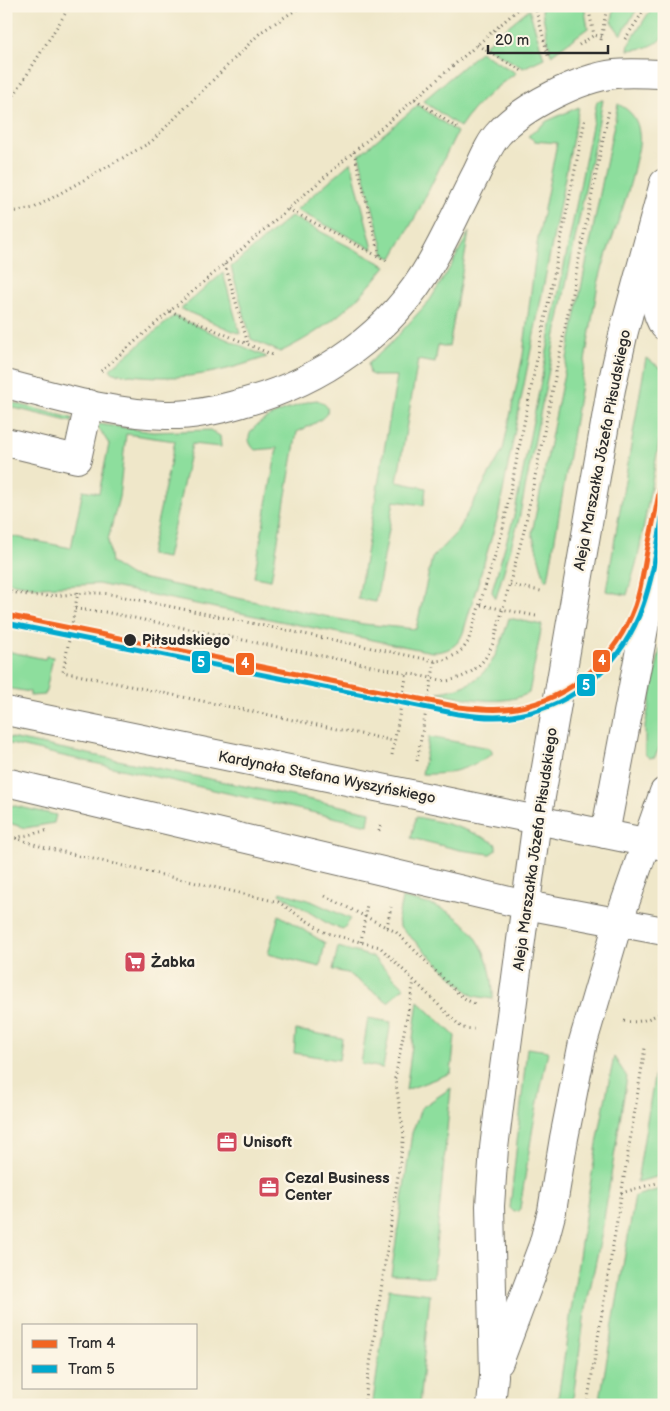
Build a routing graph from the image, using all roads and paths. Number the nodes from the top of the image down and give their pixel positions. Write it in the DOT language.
graph roads {
  1 [pos="70,6"];
  2 [pos="302,6"];
  3 [pos="522,6"];
  4 [pos="535,6"];
  5 [pos="588,6"];
  6 [pos="607,6"];
  7 [pos="647,6"];
  8 [pos="594,35"];
  9 [pos="601,37"];
  10 [pos="622,43"];
  11 [pos="477,45"];
  12 [pos="572,49"];
  13 [pos="557,58"];
  14 [pos="527,74"];
  15 [pos="664,74"];
  16 [pos="604,76"];
  17 [pos="415,99"];
  18 [pos="6,108"];
  19 [pos="466,135"];
  20 [pos="354,152"];
  21 [pos="664,183"];
  22 [pos="288,209"];
  23 [pos="6,212"];
  24 [pos="650,236"];
  25 [pos="380,256"];
  26 [pos="225,264"];
  27 [pos="396,266"];
  28 [pos="170,311"];
  29 [pos="664,326"];
  30 [pos="248,344"];
  31 [pos="274,355"];
  32 [pos="95,376"];
  33 [pos="6,384"];
  34 [pos="89,404"];
  35 [pos="6,442"];
  36 [pos="664,522"];
  37 [pos="510,585"];
  38 [pos="6,591"];
  39 [pos="78,592"];
  40 [pos="547,593"];
  41 [pos="481,605"];
  42 [pos="75,609"];
  43 [pos="503,610"];
  44 [pos="543,618"];
  45 [pos="435,661"];
  46 [pos="407,672"];
  47 [pos="432,678"];
  48 [pos="6,711"];
  49 [pos="394,741"];
  50 [pos="392,760"];
  51 [pos="416,764"];
  52 [pos="6,782"];
  53 [pos="664,792"];
  54 [pos="537,820"];
  55 [pos="56,830"];
  56 [pos="604,834"];
  57 [pos="6,835"];
  58 [pos="15,838"];
  59 [pos="6,840"];
  60 [pos="655,845"];
  61 [pos="320,894"];
  62 [pos="367,899"];
  63 [pos="526,905"];
  64 [pos="365,916"];
  65 [pos="618,923"];
  66 [pos="664,931"];
  67 [pos="361,942"];
  68 [pos="414,981"];
  69 [pos="481,1006"];
  70 [pos="664,1012"];
  71 [pos="622,1021"];
  72 [pos="479,1030"];
  73 [pos="645,1048"];
  74 [pos="664,1181"];
  75 [pos="621,1193"];
  76 [pos="494,1376"];
  77 [pos="364,1405"];
  78 [pos="491,1405"];
  79 [pos="587,1405"];
  1 -- 18 [label="path"];
  2 -- 23 [label="path"];
  3 -- 11 [label="path"];
  4 -- 13 [label="path"];
  5 -- 8 [label="path"];
  6 -- 9 [label="path"];
  7 -- 10 [label="path"];
  8 -- 9 [label="path"];
  8 -- 12 [label="path"];
  9 -- 10 [label="path"];
  9 -- 16 [label="path"];
  10 -- 16 [label="path"];
  11 -- 14 [label="path"];
  11 -- 17 [label="path"];
  15 -- 16 [label="street"];
  16 -- 34 [label="street"];
  16 -- 37 [label="path"];
  16 -- 41 [label="path"];
  17 -- 19 [label="path"];
  17 -- 20 [label="path"];
  20 -- 22 [label="path"];
  20 -- 25 [label="path"];
  21 -- 24 [label="street, Aleja Marszałka Józefa Piłsudskiego"];
  22 -- 25 [label="path"];
  22 -- 26 [label="path"];
  24 -- 29 [label="street"];
  24 -- 54 [label="street, Aleja Marszałka Józefa Piłsudskiego"];
  25 -- 27 [label="path"];
  26 -- 28 [label="path"];
  26 -- 30 [label="path"];
  28 -- 30 [label="path"];
  28 -- 32 [label="path"];
  30 -- 31 [label="path"];
  33 -- 34 [label="street"];
  34 -- 35 [label="street"];
  36 -- 56 [label="street"];
  37 -- 40 [label="path"];
  37 -- 43 [label="path"];
  38 -- 39 [label="path"];
  39 -- 42 [label="path"];
  39 -- 45 [label="path"];
  41 -- 43 [label="path"];
  41 -- 45 [label="path"];
  42 -- 46 [label="path"];
  42 -- 49 [label="path"];
  43 -- 44 [label="path"];
  43 -- 47 [label="path"];
  45 -- 47 [label="path"];
  46 -- 47 [label="path"];
  46 -- 49 [label="path"];
  47 -- 51 [label="path"];
  48 -- 54 [label="street, Kardynała Stefana Wyszyńskiego"];
  49 -- 50 [label="path"];
  52 -- 63 [label="street"];
  53 -- 60 [label="street, Aleja Marszałka Józefa Piłsudskiego"];
  54 -- 56 [label="street, Kardynała Stefana Wyszyńskiego"];
  54 -- 63 [label="street, Aleja Marszałka Józefa Piłsudskiego"];
  55 -- 58 [label="path"];
  56 -- 60 [label="street, Kardynała Stefana Wyszyńskiego"];
  57 -- 58 [label="path"];
  58 -- 59 [label="path"];
  58 -- 67 [label="path"];
  60 -- 65 [label="street, Aleja Marszałka Józefa Piłsudskiego"];
  61 -- 64 [label="path"];
  62 -- 64 [label="path"];
  63 -- 65 [label="street"];
  63 -- 76 [label="street, Aleja Marszałka Józefa Piłsudskiego"];
  64 -- 67 [label="path"];
  64 -- 69 [label="path"];
  65 -- 66 [label="street"];
  65 -- 76 [label="street, Aleja Marszałka Józefa Piłsudskiego"];
  67 -- 68 [label="path"];
  68 -- 72 [label="path"];
  68 -- 77 [label="path"];
  70 -- 71 [label="path"];
  73 -- 75 [label="path"];
  74 -- 75 [label="path"];
  75 -- 79 [label="path"];
  76 -- 78 [label="street, Aleja Marszałka Józefa Piłsudskiego"];
}
